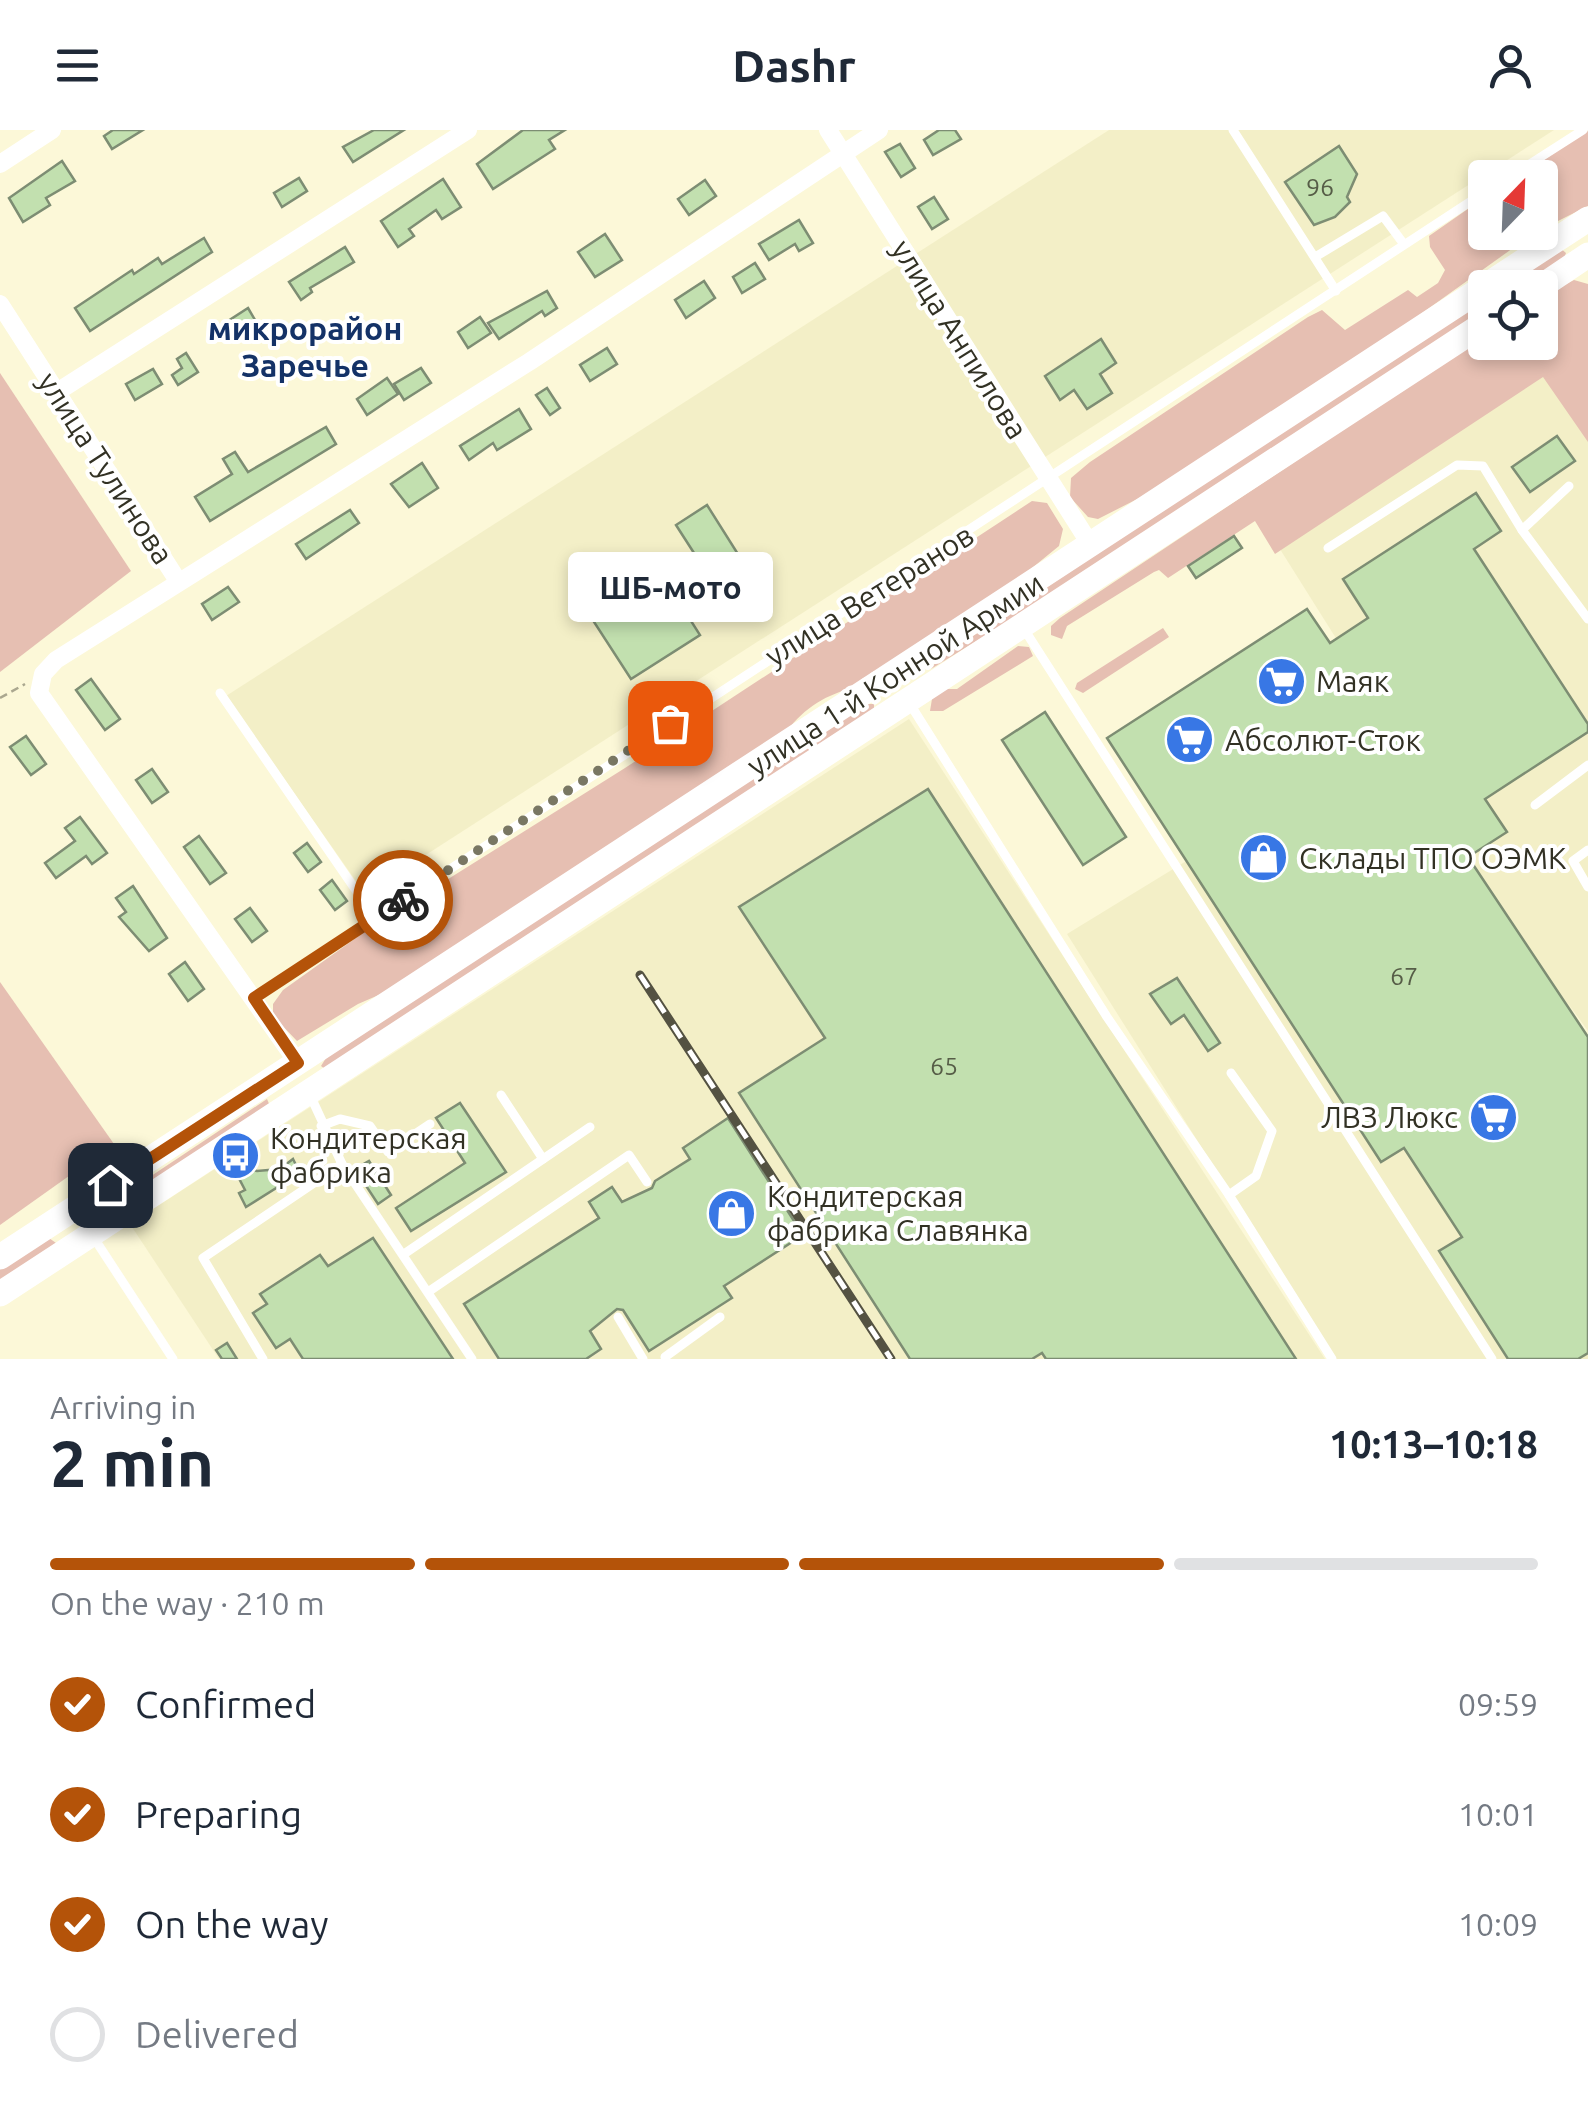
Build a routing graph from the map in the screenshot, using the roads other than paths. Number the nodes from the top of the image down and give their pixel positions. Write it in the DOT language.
graph roads {
  1 [pos="52,130"];
  2 [pos="468,130"];
  3 [pos="828,130"];
  4 [pos="879,130"];
  5 [pos="1233,130"];
  6 [pos="1583,130"];
  7 [pos="843,152"];
  8 [pos="1536,160"];
  9 [pos="0,164"];
  10 [pos="1468,203"];
  11 [pos="1580,224"];
  12 [pos="1403,243"];
  13 [pos="1588,254"];
  14 [pos="1315,257"];
  15 [pos="1558,275"];
  16 [pos="1336,291"];
  17 [pos="0,304"];
  18 [pos="1468,335"];
  19 [pos="57,392"];
  20 [pos="1049,481"];
  21 [pos="1569,486"];
  22 [pos="1522,530"];
  23 [pos="1092,547"];
  24 [pos="1328,548"];
  25 [pos="178,581"];
  26 [pos="1585,606"];
  27 [pos="1588,618"];
  28 [pos="1023,628"];
  29 [pos="892,676"];
  30 [pos="220,693"];
  31 [pos="908,702"];
  32 [pos="1588,765"];
  33 [pos="1535,806"];
  34 [pos="1588,850"];
  35 [pos="1588,887"];
  36 [pos="375,918"];
  37 [pos="254,998"];
  38 [pos="295,1065"];
  39 [pos="1232,1073"];
  40 [pos="309,1092"];
  41 [pos="501,1094"];
  42 [pos="430,1124"];
  43 [pos="322,1126"];
  44 [pos="590,1127"];
  45 [pos="543,1159"];
  46 [pos="342,1164"];
  47 [pos="647,1182"];
  48 [pos="1229,1195"];
  49 [pos="80,1204"];
  50 [pos="95,1233"];
  51 [pos="404,1254"];
  52 [pos="0,1257"];
  53 [pos="428,1292"];
  54 [pos="0,1294"];
  55 [pos="618,1317"];
  56 [pos="720,1317"];
  57 [pos="664,1358"];
  58 [pos="173,1359"];
  59 [pos="262,1359"];
  60 [pos="472,1359"];
  61 [pos="643,1359"];
  62 [pos="1332,1359"];
  63 [pos="1492,1359"];
  1 -- 9 [label="street"];
  2 -- 19 [label="street"];
  3 -- 7 [label="street, улица Анпилова"];
  4 -- 7 [label="street"];
  5 -- 14 [label="lane"];
  6 -- 8 [label="lane"];
  7 -- 20 [label="street, улица Анпилова"];
  7 -- 25 [label="street"];
  10 -- 12 [label="lane, улица Ветеранов"];
  11 -- 13 [label="main road"];
  11 -- 23 [label="main road, улица 1-й Конной Армии"];
  12 -- 14 [label="lane"];
  12 -- 16 [label="lane, улица Ветеранов"];
  13 -- 15 [label="main road"];
  14 -- 16 [label="lane"];
  16 -- 20 [label="lane, улица Ветеранов"];
  17 -- 19 [label="street, улица Тулинова"];
  18 -- 28 [label="main road, улица 1-й Конной Армии"];
  19 -- 25 [label="street, улица Тулинова"];
  20 -- 23 [label="street, улица Анпилова"];
  20 -- 36 [label="lane, улица Ветеранов"];
  21 -- 22 [label="lane"];
  22 -- 24 [label="lane"];
  22 -- 26 [label="lane"];
  23 -- 29 [label="main road, улица 1-й Конной Армии"];
  25 -- 37 [label="street"];
  26 -- 27 [label="lane"];
  28 -- 31 [label="main road, улица 1-й Конной Армии"];
  28 -- 63 [label="lane"];
  29 -- 31 [label="main road"];
  29 -- 38 [label="main road, улица 1-й Конной Армии"];
  30 -- 36 [label="lane"];
  31 -- 40 [label="main road, улица 1-й Конной Армии"];
  31 -- 48 [label="lane"];
  32 -- 33 [label="lane"];
  34 -- 35 [label="lane"];
  36 -- 37 [label="lane, улица Ветеранов"];
  37 -- 38 [label="street"];
  38 -- 40 [label="main road"];
  38 -- 49 [label="main road, улица 1-й Конной Армии"];
  39 -- 48 [label="lane"];
  40 -- 43 [label="lane"];
  40 -- 50 [label="main road, улица 1-й Конной Армии"];
  41 -- 45 [label="lane"];
  42 -- 43 [label="lane"];
  43 -- 46 [label="lane"];
  44 -- 45 [label="lane"];
  45 -- 51 [label="lane"];
  46 -- 51 [label="lane"];
  46 -- 59 [label="lane"];
  47 -- 53 [label="lane"];
  48 -- 62 [label="lane"];
  49 -- 50 [label="main road"];
  49 -- 52 [label="main road, улица 1-й Конной Армии"];
  50 -- 54 [label="main road, улица 1-й Конной Армии"];
  50 -- 58 [label="lane"];
  51 -- 53 [label="lane"];
  53 -- 60 [label="lane"];
  55 -- 61 [label="lane"];
  56 -- 57 [label="lane"];
}
